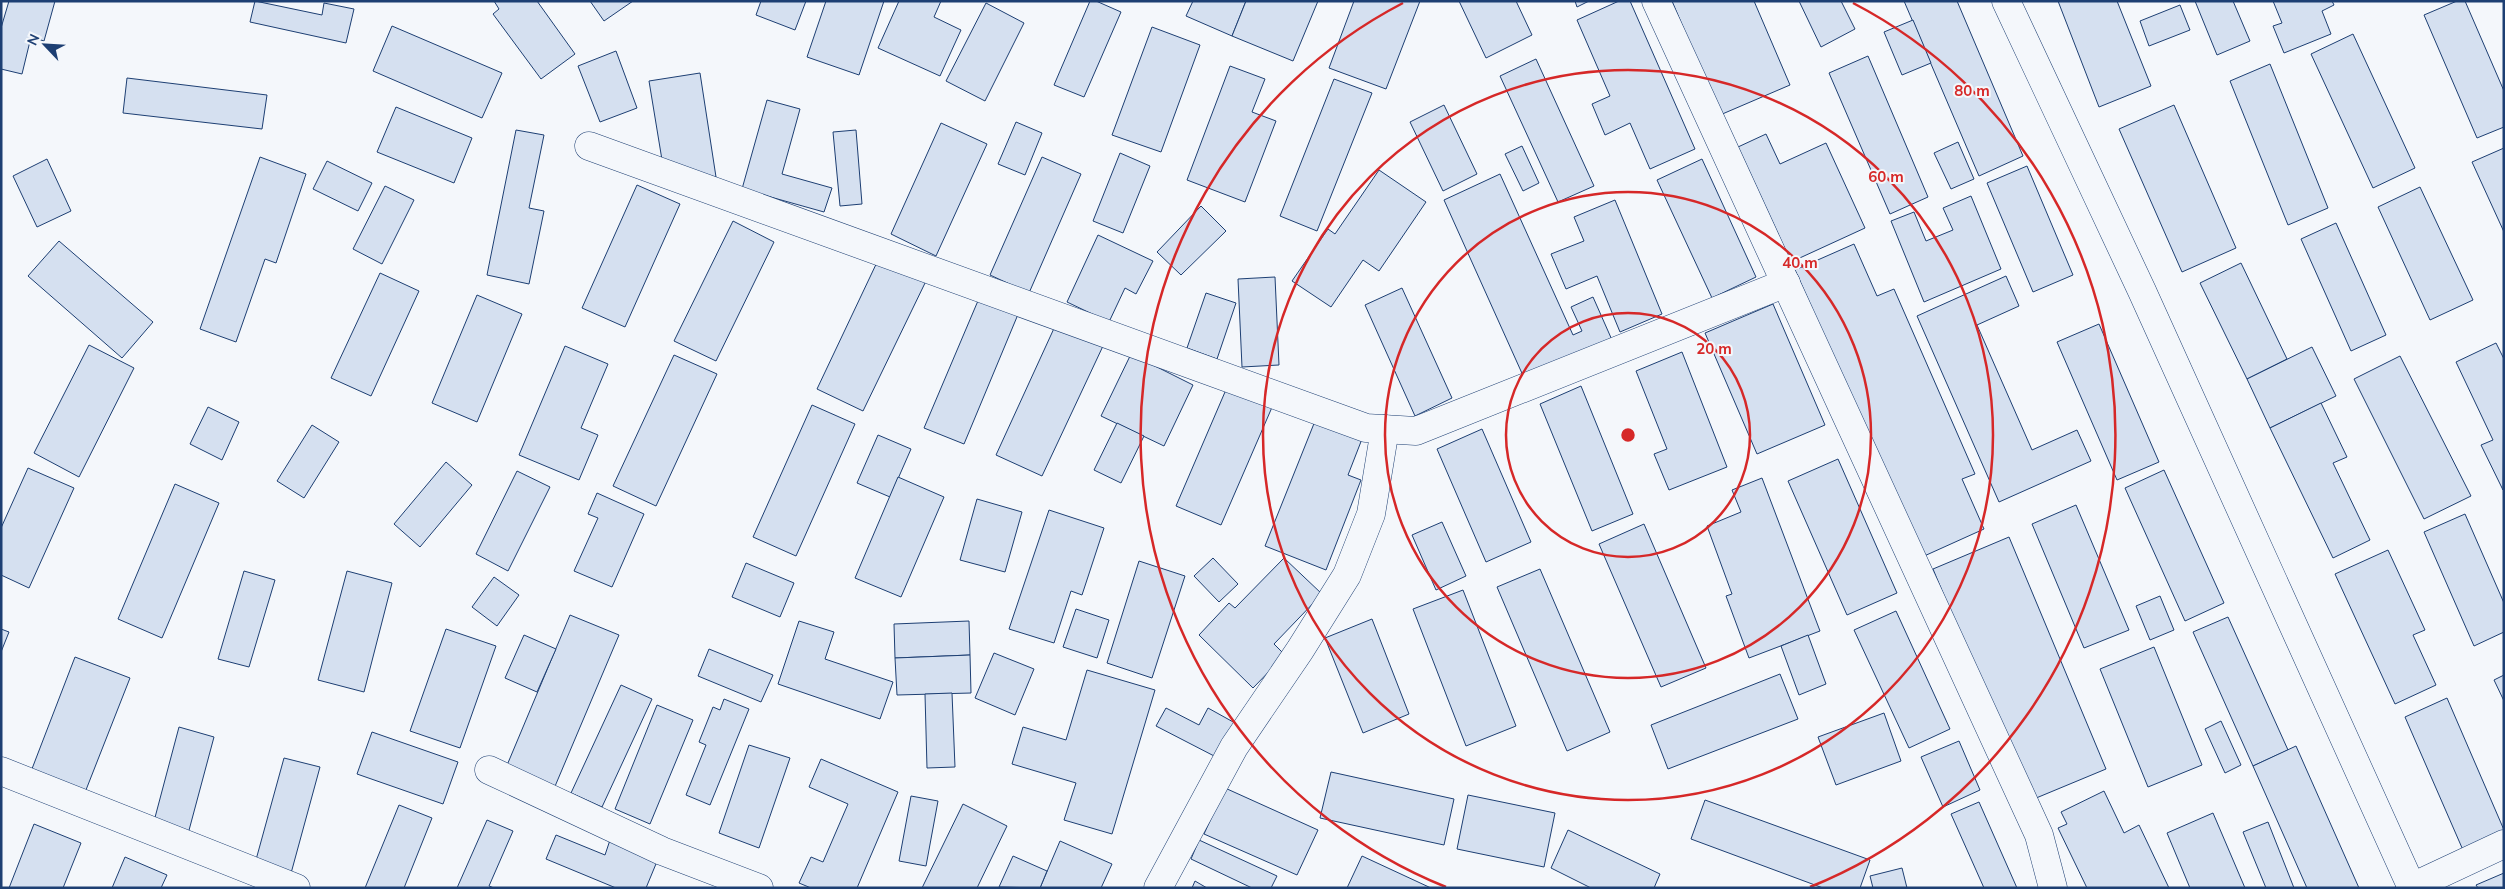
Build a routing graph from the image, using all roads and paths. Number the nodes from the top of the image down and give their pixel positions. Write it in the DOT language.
graph roads {
  1 [pos="1656,1"];
  2 [pos="2006,1"];
  3 [pos="590,146"];
  4 [pos="1786,284"];
  5 [pos="1385,429"];
  6 [pos="489,770"];
  7 [pos="1,771"];
  8 [pos="2504,844"];
  9 [pos="296,888"];
  10 [pos="759,888"];
  11 [pos="1158,888"];
  12 [pos="2052,888"];
  13 [pos="2411,888"];
  1 -- 4 [label="street"];
  2 -- 13 [label="street"];
  3 -- 5 [label="street"];
  4 -- 5 [label="street"];
  4 -- 12 [label="street"];
  5 -- 11 [label="street"];
  6 -- 10 [label="street"];
  7 -- 9 [label="street"];
  8 -- 13 [label="street"];
}
